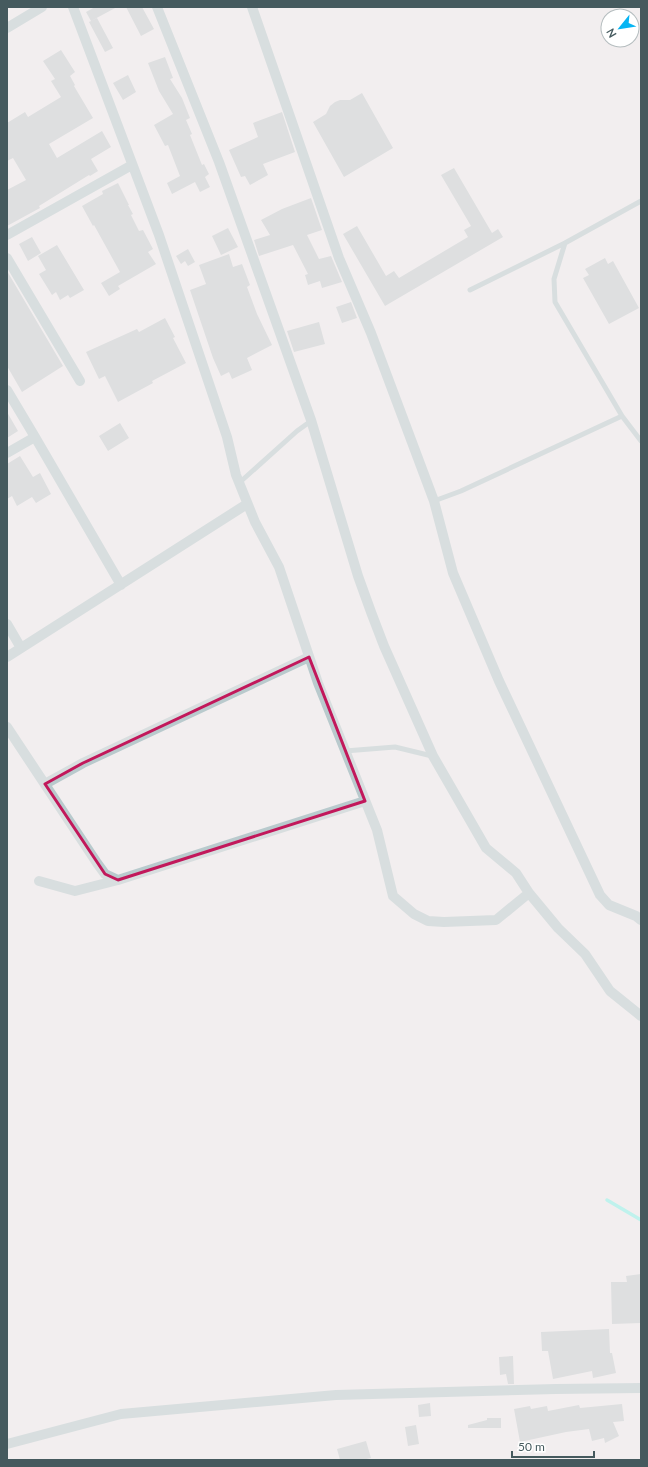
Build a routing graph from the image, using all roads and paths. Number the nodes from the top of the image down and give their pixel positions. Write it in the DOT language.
graph roads {
  1 [pos="42,7"];
  2 [pos="73,7"];
  3 [pos="157,7"];
  4 [pos="252,7"];
  5 [pos="7,28"];
  6 [pos="132,165"];
  7 [pos="641,201"];
  8 [pos="7,235"];
  9 [pos="565,243"];
  10 [pos="7,258"];
  11 [pos="470,290"];
  12 [pos="80,381"];
  13 [pos="7,390"];
  14 [pos="622,416"];
  15 [pos="311,420"];
  16 [pos="35,437"];
  17 [pos="641,441"];
  18 [pos="7,453"];
  19 [pos="239,483"];
  20 [pos="434,501"];
  21 [pos="247,504"];
  22 [pos="121,585"];
  23 [pos="7,624"];
  24 [pos="21,648"];
  25 [pos="7,657"];
  26 [pos="309,658"];
  27 [pos="7,727"];
  28 [pos="345,751"];
  29 [pos="433,756"];
  30 [pos="45,784"];
  31 [pos="365,801"];
  32 [pos="118,880"];
  33 [pos="39,881"];
  34 [pos="529,893"];
  35 [pos="641,920"];
  36 [pos="641,1016"];
  37 [pos="641,1388"];
  38 [pos="7,1444"];
  1 -- 5 [label="street"];
  2 -- 6 [label="street"];
  3 -- 15 [label="street"];
  4 -- 20 [label="street"];
  6 -- 8 [label="street"];
  6 -- 19 [label="street"];
  7 -- 9 [label="lane"];
  9 -- 11 [label="lane"];
  9 -- 14 [label="lane"];
  10 -- 12 [label="street"];
  13 -- 16 [label="street"];
  14 -- 17 [label="lane"];
  14 -- 20 [label="lane"];
  15 -- 19 [label="lane"];
  15 -- 29 [label="street"];
  16 -- 18 [label="street"];
  16 -- 22 [label="street"];
  19 -- 21 [label="street"];
  20 -- 35 [label="street"];
  21 -- 22 [label="street"];
  21 -- 26 [label="street"];
  22 -- 24 [label="street"];
  23 -- 24 [label="street"];
  24 -- 25 [label="street"];
  26 -- 28 [label="street"];
  26 -- 30 [label="street"];
  27 -- 30 [label="street"];
  28 -- 29 [label="lane"];
  28 -- 31 [label="street"];
  29 -- 34 [label="street"];
  30 -- 32 [label="street"];
  31 -- 32 [label="street"];
  31 -- 34 [label="street"];
  32 -- 33 [label="street"];
  34 -- 36 [label="street"];
  37 -- 38 [label="street"];
}
